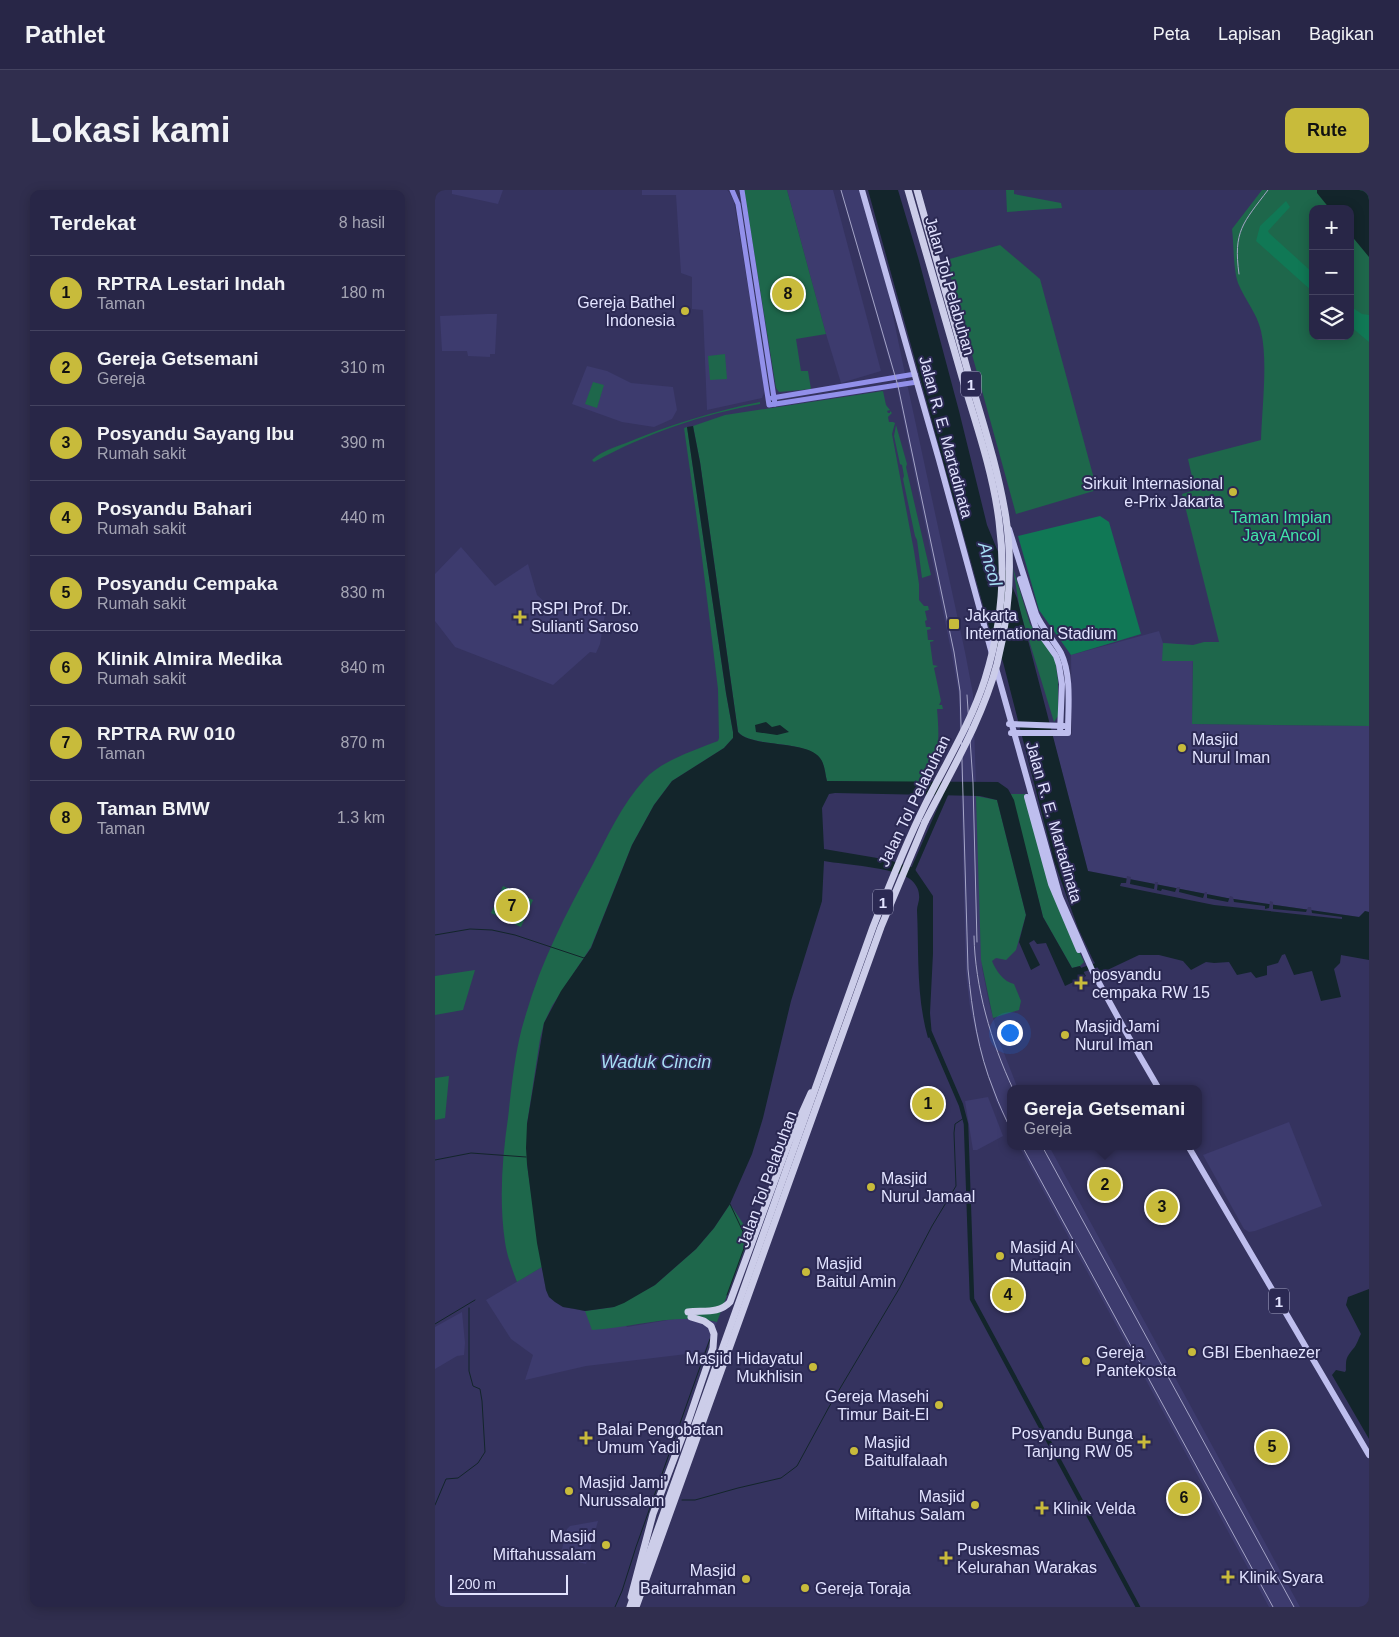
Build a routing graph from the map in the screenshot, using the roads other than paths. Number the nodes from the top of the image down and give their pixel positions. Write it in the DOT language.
graph roads {
  1 [pos="732,190"];
  2 [pos="742,190"];
  3 [pos="862,190"];
  4 [pos="908,190"];
  5 [pos="916,190"];
  6 [pos="747,242"];
  7 [pos="915,374"];
  8 [pos="873,381"];
  9 [pos="917,382"];
  10 [pos="771,389"];
  11 [pos="875,389"];
  12 [pos="781,396"];
  13 [pos="772,401"];
  14 [pos="1008,531"];
  15 [pos="1064,675"];
  16 [pos="1011,724"];
  17 [pos="1060,729"];
  18 [pos="1014,733"];
  19 [pos="1091,971"];
  20 [pos="825,1060"];
  21 [pos="1153,1085"];
  22 [pos="1157,1085"];
  23 [pos="1192,1150"];
  24 [pos="1192,1150"];
  25 [pos="1369,1448"];
  26 [pos="1369,1455"];
  27 [pos="629,1607"];
  28 [pos="636,1607"];
  1 -- 6 [label="main road"];
  2 -- 6 [label="main road"];
  3 -- 7 [label="highway, Jalan R. E. Martadinata"];
  4 -- 14 [label="highway"];
  4 -- 20 [label="highway, Jalan Tol Pelabuhan / 1, bridge"];
  5 -- 14 [label="highway"];
  5 -- 28 [label="highway, Jalan Tol Pelabuhan / 1, bridge"];
  6 -- 10 [label="main road"];
  7 -- 8 [label="main road"];
  7 -- 9 [label="highway, Jalan R. E. Martadinata"];
  8 -- 11 [label="main road"];
  8 -- 12 [label="main road"];
  9 -- 11 [label="main road"];
  9 -- 16 [label="highway, Jalan R. E. Martadinata"];
  10 -- 12 [label="main road"];
  10 -- 13 [label="main road"];
  11 -- 13 [label="main road"];
  12 -- 13 [label="main road"];
  14 -- 15 [label="highway"];
  15 -- 17 [label="highway"];
  15 -- 17 [label="highway"];
  16 -- 17 [label="highway"];
  16 -- 18 [label="highway, Jalan R. E. Martadinata"];
  17 -- 18 [label="highway"];
  18 -- 19 [label="highway, Jalan R. E. Martadinata"];
  19 -- 21 [label="highway, Jalan R. E. Martadinata"];
  19 -- 22 [label="highway, Jalan R. E. Martadinata"];
  20 -- 27 [label="highway, Jalan Tol Pelabuhan / 1, bridge"];
  20 -- 27 [label="highway, bridge"];
  23 -- 25 [label="highway, 1"];
  24 -- 26 [label="highway, 1"];
}
